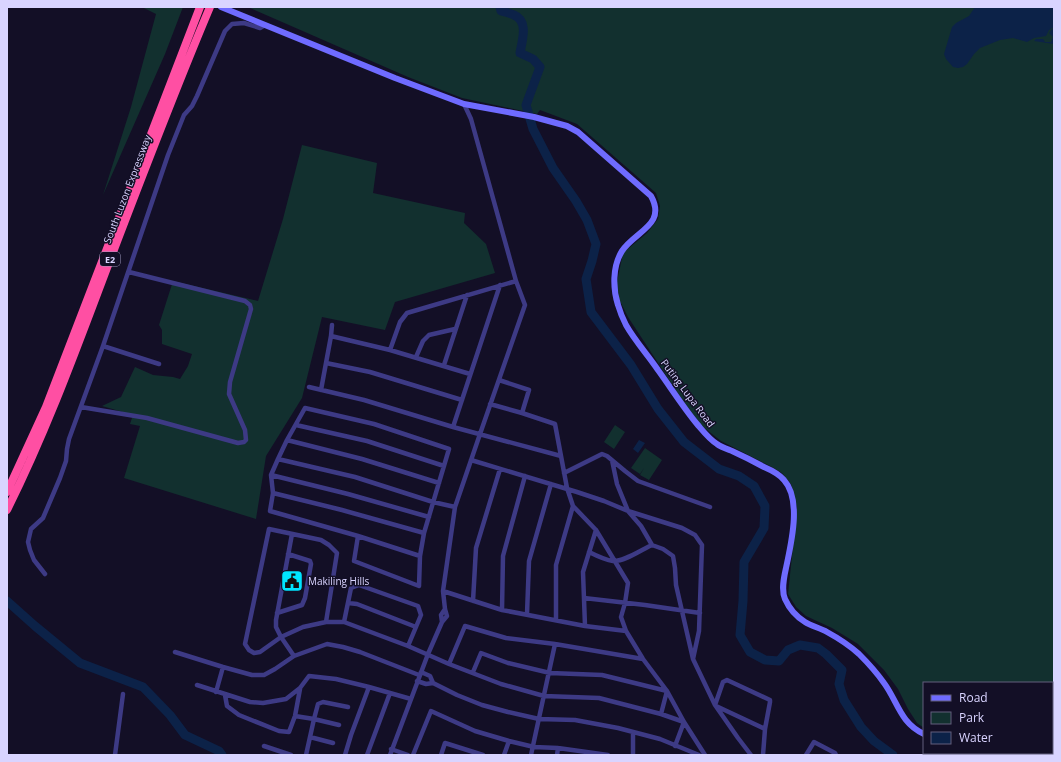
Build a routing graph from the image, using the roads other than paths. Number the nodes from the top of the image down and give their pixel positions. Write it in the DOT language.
graph roads {
  1 [pos="200,7"];
  2 [pos="210,7"];
  3 [pos="221,7"];
  4 [pos="265,25"];
  5 [pos="464,104"];
  6 [pos="129,272"];
  7 [pos="516,281"];
  8 [pos="500,285"];
  9 [pos="467,295"];
  10 [pos="332,325"];
  11 [pos="455,329"];
  12 [pos="331,336"];
  13 [pos="103,346"];
  14 [pos="390,350"];
  15 [pos="416,357"];
  16 [pos="326,363"];
  17 [pos="159,364"];
  18 [pos="444,366"];
  19 [pos="470,374"];
  20 [pos="499,380"];
  21 [pos="309,387"];
  22 [pos="321,390"];
  23 [pos="462,400"];
  24 [pos="490,404"];
  25 [pos="81,407"];
  26 [pos="522,413"];
  27 [pos="296,425"];
  28 [pos="453,427"];
  29 [pos="480,434"];
  30 [pos="287,440"];
  31 [pos="561,456"];
  32 [pos="278,458"];
  33 [pos="471,460"];
  34 [pos="612,460"];
  35 [pos="444,466"];
  36 [pos="500,469"];
  37 [pos="564,473"];
  38 [pos="271,475"];
  39 [pos="526,476"];
  40 [pos="439,483"];
  41 [pos="551,484"];
  42 [pos="567,488"];
  43 [pos="7,492"];
  44 [pos="273,493"];
  45 [pos="433,502"];
  46 [pos="573,506"];
  47 [pos="455,507"];
  48 [pos="710,507"];
  49 [pos="7,510"];
  50 [pos="628,511"];
  51 [pos="429,517"];
  52 [pos="596,530"];
  53 [pos="424,533"];
  54 [pos="292,534"];
  55 [pos="358,536"];
  56 [pos="652,545"];
  57 [pos="589,552"];
  58 [pos="288,554"];
  59 [pos="420,556"];
  60 [pos="614,561"];
  61 [pos="45,574"];
  62 [pos="443,591"];
  63 [pos="584,598"];
  64 [pos="474,600"];
  65 [pos="348,603"];
  66 [pos="625,603"];
  67 [pos="502,610"];
  68 [pos="683,611"];
  69 [pos="277,613"];
  70 [pos="527,614"];
  71 [pos="700,614"];
  72 [pos="556,620"];
  73 [pos="326,622"];
  74 [pos="344,622"];
  75 [pos="416,626"];
  76 [pos="585,626"];
  77 [pos="626,631"];
  78 [pos="281,637"];
  79 [pos="555,644"];
  80 [pos="408,646"];
  81 [pos="175,652"];
  82 [pos="428,654"];
  83 [pos="294,656"];
  84 [pos="643,659"];
  85 [pos="693,659"];
  86 [pos="449,664"];
  87 [pos="223,667"];
  88 [pos="473,672"];
  89 [pos="550,673"];
  90 [pos="420,674"];
  91 [pos="417,681"];
  92 [pos="433,683"];
  93 [pos="197,685"];
  94 [pos="369,687"];
  95 [pos="300,688"];
  96 [pos="667,691"];
  97 [pos="216,692"];
  98 [pos="390,693"];
  99 [pos="123,694"];
  100 [pos="226,695"];
  101 [pos="544,696"];
  102 [pos="411,699"];
  103 [pos="715,705"];
  104 [pos="348,707"];
  105 [pos="660,714"];
  106 [pos="295,716"];
  107 [pos="314,719"];
  108 [pos="539,719"];
  109 [pos="684,722"];
  110 [pos="339,725"];
  111 [pos="765,729"];
  112 [pos="634,732"];
  113 [pos="923,733"];
  114 [pos="310,738"];
  115 [pos="509,741"];
  116 [pos="333,743"];
  117 [pos="264,746"];
  118 [pos="675,746"];
  119 [pos="534,747"];
  120 [pos="558,748"];
  121 [pos="391,749"];
  122 [pos="282,754"];
  123 [pos="752,754"];
  124 [pos="115,755"];
  125 [pos="291,755"];
  126 [pos="306,755"];
  127 [pos="345,755"];
  128 [pos="367,755"];
  129 [pos="390,755"];
  130 [pos="408,755"];
  131 [pos="413,755"];
  132 [pos="441,755"];
  133 [pos="483,755"];
  134 [pos="504,755"];
  135 [pos="532,755"];
  136 [pos="557,755"];
  137 [pos="608,755"];
  138 [pos="633,755"];
  139 [pos="699,755"];
  140 [pos="705,755"];
  141 [pos="763,755"];
  142 [pos="806,755"];
  143 [pos="836,755"];
  1 -- 43 [label="highway, South Luzon Expressway / E2"];
  2 -- 49 [label="highway, South Luzon Expressway / E2"];
  3 -- 4 [label="street"];
  4 -- 5 [label="street"];
  4 -- 6 [label="street"];
  5 -- 7 [label="street"];
  5 -- 113 [label="street, Puting Lupa Road"];
  6 -- 13 [label="street"];
  6 -- 25 [label="street"];
  7 -- 8 [label="street"];
  7 -- 20 [label="street"];
  8 -- 9 [label="street"];
  8 -- 19 [label="street"];
  9 -- 11 [label="street"];
  9 -- 14 [label="street"];
  10 -- 12 [label="street"];
  11 -- 15 [label="street"];
  11 -- 18 [label="street"];
  12 -- 14 [label="street"];
  12 -- 16 [label="street"];
  13 -- 17 [label="street"];
  13 -- 25 [label="street"];
  14 -- 15 [label="street"];
  15 -- 18 [label="street"];
  16 -- 22 [label="street"];
  16 -- 23 [label="street"];
  18 -- 19 [label="street"];
  19 -- 23 [label="street"];
  20 -- 24 [label="street"];
  20 -- 26 [label="street"];
  21 -- 22 [label="street"];
  22 -- 28 [label="street"];
  23 -- 28 [label="street"];
  24 -- 26 [label="street"];
  24 -- 29 [label="street"];
  25 -- 61 [label="street"];
  26 -- 31 [label="street"];
  27 -- 30 [label="street"];
  27 -- 35 [label="street"];
  27 -- 35 [label="street"];
  28 -- 29 [label="street"];
  29 -- 31 [label="street"];
  29 -- 33 [label="street"];
  30 -- 32 [label="street"];
  30 -- 40 [label="street"];
  31 -- 37 [label="street"];
  32 -- 38 [label="street"];
  32 -- 45 [label="street"];
  33 -- 36 [label="street"];
  33 -- 47 [label="street"];
  34 -- 37 [label="street"];
  34 -- 48 [label="street"];
  34 -- 50 [label="street"];
  35 -- 40 [label="street"];
  36 -- 39 [label="street"];
  36 -- 64 [label="street"];
  37 -- 42 [label="street"];
  38 -- 44 [label="street"];
  38 -- 51 [label="street"];
  39 -- 41 [label="street"];
  39 -- 67 [label="street"];
  40 -- 45 [label="street"];
  41 -- 42 [label="street"];
  41 -- 70 [label="street"];
  42 -- 46 [label="street"];
  42 -- 50 [label="street"];
  44 -- 53 [label="street"];
  44 -- 55 [label="street"];
  45 -- 47 [label="street"];
  45 -- 51 [label="street"];
  46 -- 52 [label="street"];
  46 -- 72 [label="street"];
  47 -- 62 [label="street"];
  50 -- 56 [label="street"];
  50 -- 71 [label="street"];
  51 -- 53 [label="street"];
  52 -- 57 [label="street"];
  52 -- 60 [label="street"];
  53 -- 59 [label="street"];
  54 -- 58 [label="street"];
  54 -- 73 [label="street"];
  54 -- 78 [label="street"];
  55 -- 59 [label="street"];
  55 -- 59 [label="street"];
  56 -- 60 [label="street"];
  56 -- 68 [label="street"];
  57 -- 60 [label="street"];
  57 -- 63 [label="street"];
  58 -- 69 [label="street"];
  58 -- 69 [label="street"];
  60 -- 66 [label="street"];
  62 -- 64 [label="street"];
  62 -- 82 [label="street"];
  63 -- 66 [label="street"];
  63 -- 76 [label="street"];
  64 -- 67 [label="street"];
  65 -- 74 [label="street"];
  65 -- 75 [label="street"];
  65 -- 75 [label="street"];
  66 -- 68 [label="street"];
  66 -- 77 [label="street"];
  67 -- 70 [label="street"];
  68 -- 71 [label="street"];
  68 -- 85 [label="street"];
  69 -- 78 [label="street"];
  70 -- 72 [label="street"];
  71 -- 85 [label="street"];
  72 -- 76 [label="street"];
  73 -- 74 [label="street"];
  73 -- 78 [label="street"];
  74 -- 80 [label="street"];
  75 -- 80 [label="street"];
  76 -- 77 [label="street"];
  77 -- 84 [label="street"];
  78 -- 83 [label="street"];
  79 -- 84 [label="street"];
  79 -- 86 [label="street"];
  79 -- 89 [label="street"];
  80 -- 82 [label="street"];
  81 -- 87 [label="street"];
  82 -- 86 [label="street"];
  82 -- 90 [label="street"];
  83 -- 87 [label="street"];
  83 -- 90 [label="street"];
  84 -- 96 [label="street"];
  85 -- 103 [label="street"];
  86 -- 88 [label="street"];
  87 -- 97 [label="street"];
  88 -- 89 [label="street"];
  88 -- 101 [label="street"];
  89 -- 96 [label="street"];
  89 -- 101 [label="street"];
  90 -- 91 [label="street"];
  90 -- 92 [label="street"];
  91 -- 92 [label="street"];
  91 -- 102 [label="street"];
  92 -- 108 [label="street"];
  93 -- 97 [label="street"];
  94 -- 95 [label="street"];
  94 -- 98 [label="street"];
  94 -- 127 [label="street"];
  95 -- 100 [label="street"];
  95 -- 106 [label="street"];
  96 -- 105 [label="street"];
  96 -- 109 [label="street"];
  97 -- 100 [label="street"];
  98 -- 102 [label="street"];
  98 -- 128 [label="street"];
  99 -- 124 [label="street"];
  100 -- 106 [label="street"];
  101 -- 105 [label="street"];
  101 -- 108 [label="street"];
  102 -- 121 [label="street"];
  103 -- 111 [label="street"];
  103 -- 111 [label="street"];
  103 -- 123 [label="street"];
  104 -- 107 [label="street"];
  105 -- 109 [label="street"];
  106 -- 107 [label="street"];
  107 -- 110 [label="street"];
  107 -- 114 [label="street"];
  108 -- 112 [label="street"];
  108 -- 119 [label="street"];
  109 -- 118 [label="street"];
  109 -- 140 [label="street"];
  111 -- 141 [label="street"];
  112 -- 118 [label="street"];
  112 -- 138 [label="street"];
  114 -- 116 [label="street"];
  114 -- 126 [label="street"];
  115 -- 119 [label="street"];
  115 -- 131 [label="street"];
  115 -- 134 [label="street"];
  117 -- 122 [label="street"];
  118 -- 139 [label="street"];
  119 -- 120 [label="street"];
  119 -- 135 [label="street"];
  120 -- 136 [label="street"];
  120 -- 137 [label="street"];
  121 -- 129 [label="street"];
  121 -- 130 [label="street"];
  122 -- 125 [label="street"];
  132 -- 133 [label="street"];
  142 -- 143 [label="street"];
}
